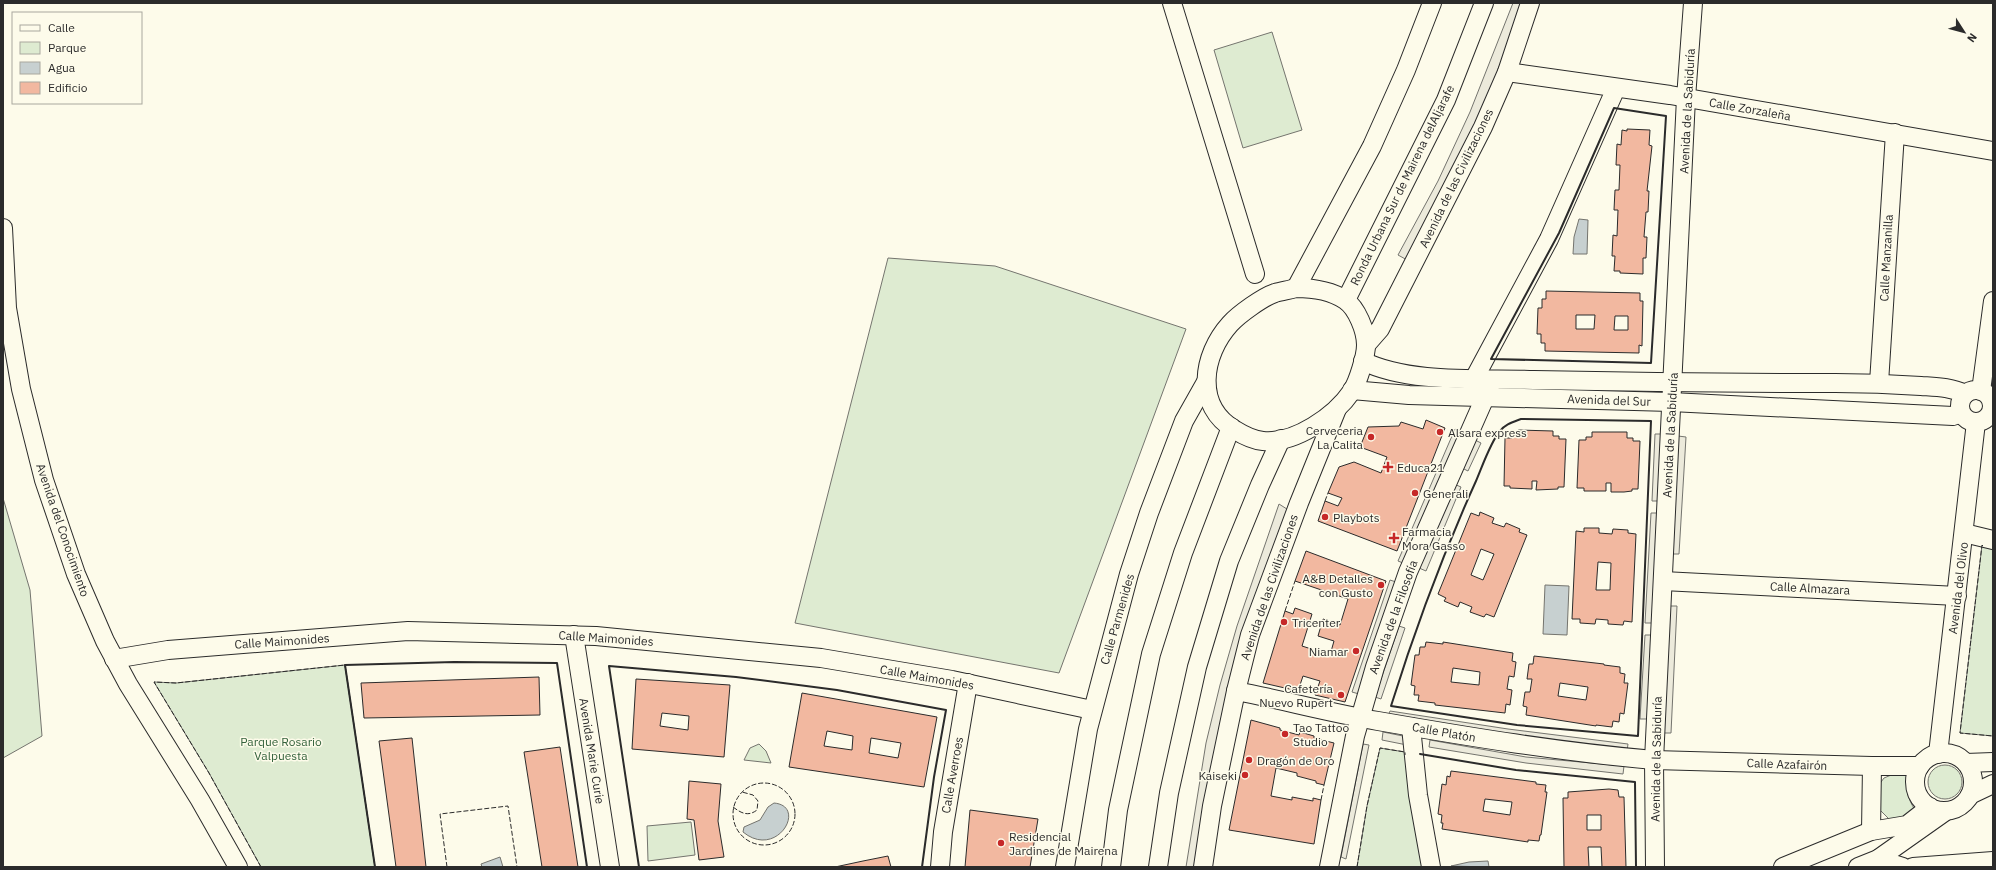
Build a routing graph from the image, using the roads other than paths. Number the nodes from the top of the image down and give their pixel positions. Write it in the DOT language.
graph roads {
  1 [pos="1172,3"];
  2 [pos="1432,3"];
  3 [pos="1484,3"];
  4 [pos="1530,3"];
  5 [pos="1693,3"];
  6 [pos="1507,72"];
  7 [pos="1616,88"];
  8 [pos="1686,98"];
  9 [pos="1895,133"];
  10 [pos="1993,151"];
  11 [pos="3,228"];
  12 [pos="1255,274"];
  13 [pos="1296,288"];
  14 [pos="1346,300"];
  15 [pos="1993,301"];
  16 [pos="1365,353"];
  17 [pos="1474,379"];
  18 [pos="1493,379"];
  19 [pos="1206,382"];
  20 [pos="1672,382"];
  21 [pos="1879,383"];
  22 [pos="1352,390"];
  23 [pos="1973,392"];
  24 [pos="1485,396"];
  25 [pos="1671,402"];
  26 [pos="1338,407"];
  27 [pos="1992,408"];
  28 [pos="1969,418"];
  29 [pos="1230,427"];
  30 [pos="1281,439"];
  31 [pos="1964,533"];
  32 [pos="1993,540"];
  33 [pos="1664,581"];
  34 [pos="1957,596"];
  35 [pos="574,635"];
  36 [pos="114,659"];
  37 [pos="968,684"];
  38 [pos="1236,691"];
  39 [pos="1092,710"];
  40 [pos="1360,718"];
  41 [pos="1411,727"];
  42 [pos="1938,754"];
  43 [pos="1654,760"];
  44 [pos="1993,762"];
  45 [pos="1966,763"];
  46 [pos="1872,766"];
  47 [pos="1920,766"];
  48 [pos="1993,784"];
  49 [pos="1970,795"];
  50 [pos="1938,809"];
  51 [pos="1871,831"];
  52 [pos="1993,862"];
  53 [pos="1876,863"];
  54 [pos="238,867"];
  55 [pos="610,867"];
  56 [pos="940,867"];
  57 [pos="1065,867"];
  58 [pos="1111,867"];
  59 [pos="1158,867"];
  60 [pos="1203,867"];
  61 [pos="1329,867"];
  62 [pos="1432,867"];
  63 [pos="1655,867"];
  64 [pos="1783,867"];
  65 [pos="1858,867"];
  66 [pos="1903,867"];
  67 [pos="1913,867"];
  1 -- 12 [label="street"];
  2 -- 13 [label="street"];
  3 -- 14 [label="street, Ronda Urbana Sur de Mairena delAljarafe"];
  4 -- 6 [label="street, Avenida de las Civilizaciones"];
  5 -- 8 [label="street, Avenida de la Sabiduría"];
  6 -- 7 [label="street, Calle Zorzaleña"];
  6 -- 16 [label="street, Avenida de las Civilizaciones"];
  7 -- 8 [label="street, Calle Zorzaleña"];
  7 -- 17 [label="street"];
  8 -- 9 [label="street, Calle Zorzaleña"];
  8 -- 20 [label="street, Avenida de la Sabiduría"];
  9 -- 10 [label="street, Calle Zorzaleña"];
  9 -- 21 [label="street, Calle Manzanilla"];
  11 -- 36 [label="street, Avenida del Conocimiento"];
  13 -- 14 [label="street, Ronda Urbana Sur de Mairena delAljarafe"];
  13 -- 19 [label="street, Ronda Urbana Sur de Mairena delAljarafe"];
  14 -- 16 [label="street, Ronda Urbana Sur de Mairena delAljarafe"];
  15 -- 23 [label="street"];
  16 -- 17 [label="street, Avenida del Sur"];
  16 -- 22 [label="street, Ronda Urbana Sur de Mairena delAljarafe"];
  17 -- 18 [label="street, Avenida del Sur"];
  18 -- 20 [label="street, Avenida del Sur"];
  18 -- 24 [label="street, Avenida de la Filosofía"];
  19 -- 29 [label="street, Ronda Urbana Sur de Mairena delAljarafe"];
  19 -- 39 [label="street, Calle Parmenides"];
  20 -- 21 [label="street, Avenida del Sur"];
  20 -- 25 [label="street, Avenida de la Sabiduría"];
  21 -- 23 [label="street, Avenida del Sur"];
  22 -- 24 [label="street, Avenida del Sur"];
  22 -- 26 [label="street, Ronda Urbana Sur de Mairena delAljarafe"];
  23 -- 27 [label="street"];
  23 -- 28 [label="street"];
  24 -- 25 [label="street, Avenida del Sur"];
  24 -- 40 [label="street, Avenida de la Filosofía"];
  25 -- 28 [label="street, Avenida del Sur"];
  25 -- 33 [label="street, Avenida de la Sabiduría"];
  26 -- 30 [label="street, Ronda Urbana Sur de Mairena delAljarafe"];
  26 -- 38 [label="street, Avenida de las Civilizaciones"];
  27 -- 28 [label="street"];
  28 -- 31 [label="street, Avenida del Olivo"];
  29 -- 30 [label="street, Ronda Urbana Sur de Mairena delAljarafe"];
  29 -- 58 [label="street"];
  30 -- 59 [label="street"];
  31 -- 32 [label="street"];
  31 -- 34 [label="street, Avenida del Olivo"];
  33 -- 34 [label="street, Calle Almazara"];
  33 -- 43 [label="street, Avenida de la Sabiduría"];
  34 -- 42 [label="street, Avenida del Olivo"];
  35 -- 36 [label="street, Calle Maimonides"];
  35 -- 37 [label="street, Calle Maimonides"];
  35 -- 55 [label="street, Avenida Marie Curie"];
  36 -- 54 [label="street, Avenida del Conocimiento"];
  37 -- 39 [label="street, Calle Maimonides"];
  37 -- 56 [label="street, Calle Averroes"];
  38 -- 40 [label="street, Calle Platón"];
  38 -- 60 [label="street, Avenida de las Civilizaciones"];
  39 -- 57 [label="street, Calle Parmenides"];
  40 -- 41 [label="street, Calle Platón"];
  40 -- 61 [label="street, Avenida de la Filosofía"];
  41 -- 43 [label="street, Calle Platón"];
  41 -- 62 [label="street"];
  42 -- 45 [label="street"];
  42 -- 47 [label="street"];
  43 -- 46 [label="street, Calle Azafairón"];
  43 -- 63 [label="street, Avenida de la Sabiduría"];
  44 -- 45 [label="street"];
  45 -- 49 [label="street"];
  46 -- 47 [label="street, Calle Azafairón"];
  46 -- 51 [label="street"];
  47 -- 50 [label="street"];
  48 -- 49 [label="street"];
  49 -- 50 [label="street"];
  50 -- 51 [label="street"];
  50 -- 53 [label="street"];
  51 -- 64 [label="street"];
  52 -- 67 [label="street"];
  53 -- 65 [label="street"];
  53 -- 66 [label="street"];
}
